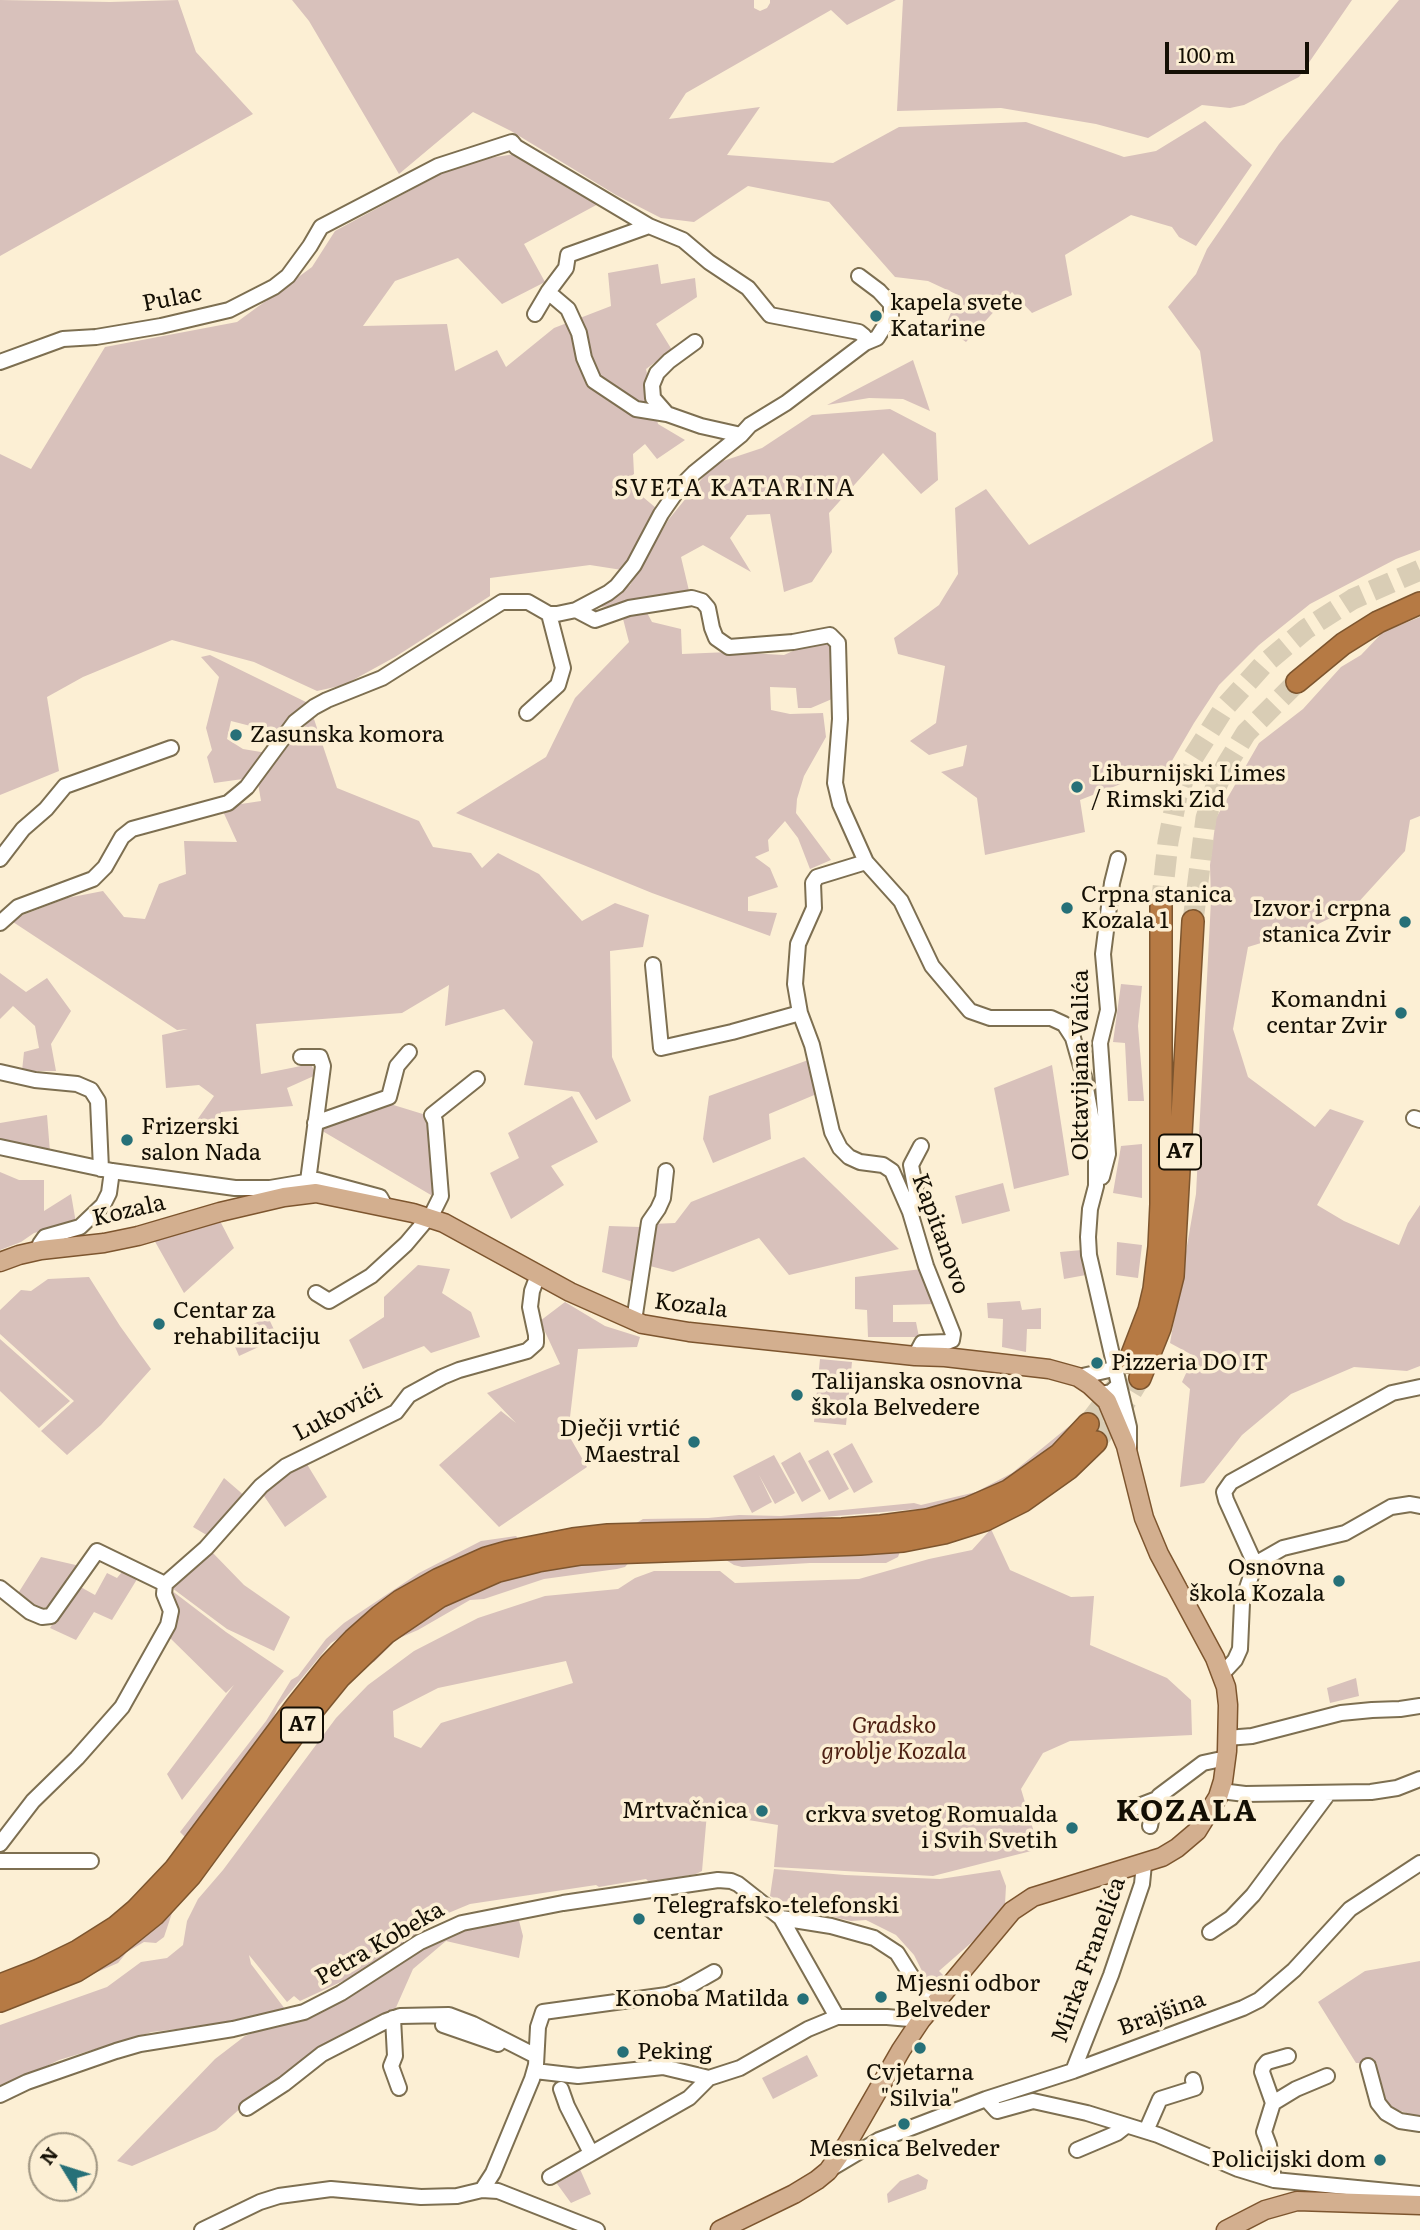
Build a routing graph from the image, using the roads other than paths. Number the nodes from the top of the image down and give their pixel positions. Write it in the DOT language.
graph roads {
  1 [pos="649,226"];
  2 [pos="859,276"];
  3 [pos="548,292"];
  4 [pos="535,314"];
  5 [pos="695,342"];
  6 [pos="865,342"];
  7 [pos="0,362"];
  8 [pos="667,414"];
  9 [pos="741,435"];
  10 [pos="1420,603"];
  11 [pos="576,610"];
  12 [pos="549,614"];
  13 [pos="1297,682"];
  14 [pos="527,713"];
  15 [pos="171,748"];
  16 [pos="0,859"];
  17 [pos="1118,859"];
  18 [pos="866,862"];
  19 [pos="1161,906"];
  20 [pos="1193,921"];
  21 [pos="0,923"];
  22 [pos="653,965"];
  23 [pos="800,1013"];
  24 [pos="409,1052"];
  25 [pos="301,1057"];
  26 [pos="0,1072"];
  27 [pos="477,1079"];
  28 [pos="315,1123"];
  29 [pos="921,1146"];
  30 [pos="0,1147"];
  31 [pos="106,1170"];
  32 [pos="666,1171"];
  33 [pos="308,1181"];
  34 [pos="1096,1186"];
  35 [pos="385,1206"];
  36 [pos="910,1213"];
  37 [pos="428,1217"];
  38 [pos="41,1250"];
  39 [pos="0,1262"];
  40 [pos="538,1275"];
  41 [pos="316,1293"];
  42 [pos="634,1321"];
  43 [pos="915,1356"];
  44 [pos="1123,1368"];
  45 [pos="1078,1377"];
  46 [pos="1119,1385"];
  47 [pos="1420,1387"];
  48 [pos="1101,1394"];
  49 [pos="1130,1460"];
  50 [pos="1420,1506"];
  51 [pos="1255,1564"];
  52 [pos="165,1584"];
  53 [pos="0,1588"];
  54 [pos="1222,1674"];
  55 [pos="1420,1706"];
  56 [pos="1227,1738"];
  57 [pos="1226,1761"];
  58 [pos="1420,1779"];
  59 [pos="1220,1791"];
  60 [pos="1328,1794"];
  61 [pos="1157,1799"];
  62 [pos="1131,1809"];
  63 [pos="1150,1826"];
  64 [pos="0,1844"];
  65 [pos="0,1861"];
  66 [pos="91,1861"];
  67 [pos="1420,1863"];
  68 [pos="1144,1864"];
  69 [pos="781,1918"];
  70 [pos="1210,1932"];
  71 [pos="714,1972"];
  72 [pos="914,1980"];
  73 [pos="0,1985"];
  74 [pos="939,1997"];
  75 [pos="0,2001"];
  76 [pos="838,2017"];
  77 [pos="887,2017"];
  78 [pos="393,2018"];
  79 [pos="922,2018"];
  80 [pos="443,2025"];
  81 [pos="906,2042"];
  82 [pos="511,2045"];
  83 [pos="1288,2056"];
  84 [pos="535,2063"];
  85 [pos="1368,2066"];
  86 [pos="1073,2071"];
  87 [pos="1327,2076"];
  88 [pos="709,2078"];
  89 [pos="1193,2080"];
  90 [pos="399,2088"];
  91 [pos="561,2090"];
  92 [pos="0,2095"];
  93 [pos="986,2099"];
  94 [pos="1273,2103"];
  95 [pos="247,2108"];
  96 [pos="860,2121"];
  97 [pos="1420,2124"];
  98 [pos="1126,2126"];
  99 [pos="1146,2131"];
  100 [pos="879,2140"];
  101 [pos="1077,2150"];
  102 [pos="591,2153"];
  103 [pos="828,2171"];
  104 [pos="550,2177"];
  105 [pos="1274,2180"];
  106 [pos="482,2190"];
  107 [pos="1420,2194"];
  108 [pos="1420,2205"];
  109 [pos="202,2230"];
  110 [pos="597,2230"];
  111 [pos="720,2230"];
  112 [pos="1226,2230"];
  1 -- 3 [label="street"];
  1 -- 6 [label="street"];
  1 -- 7 [label="street, Pulac"];
  2 -- 6 [label="street, Oktavijana Valića"];
  3 -- 4 [label="street"];
  3 -- 8 [label="street"];
  5 -- 8 [label="street"];
  6 -- 9 [label="street, Oktavijana Valića"];
  8 -- 9 [label="street"];
  9 -- 11 [label="street, Oktavijana Valića"];
  10 -- 13 [label="highway"];
  11 -- 12 [label="street, Oktavijana Valića"];
  11 -- 18 [label="street, Oktavijana Valića"];
  12 -- 14 [label="street"];
  12 -- 21 [label="street"];
  15 -- 16 [label="street"];
  17 -- 34 [label="street, Oktavijana Valića"];
  18 -- 23 [label="street, Kapitanovo"];
  18 -- 34 [label="street, Oktavijana Valića"];
  19 -- 44 [label="highway, A7"];
  20 -- 44 [label="highway, A7"];
  22 -- 23 [label="street"];
  23 -- 36 [label="street, Kapitanovo"];
  24 -- 28 [label="street"];
  25 -- 28 [label="street"];
  26 -- 31 [label="street"];
  27 -- 37 [label="street"];
  28 -- 33 [label="street"];
  29 -- 36 [label="street"];
  30 -- 31 [label="street"];
  31 -- 33 [label="street"];
  31 -- 38 [label="street, Kozala"];
  32 -- 42 [label="street"];
  33 -- 35 [label="street"];
  34 -- 44 [label="street, Oktavijana Valića"];
  35 -- 37 [label="main road, Kozala"];
  35 -- 38 [label="main road, Kozala"];
  36 -- 43 [label="street, Kapitanovo"];
  37 -- 40 [label="main road, Kozala"];
  37 -- 41 [label="street"];
  38 -- 39 [label="main road, Kozala"];
  40 -- 42 [label="main road, Kozala"];
  40 -- 52 [label="street, Lukovići"];
  42 -- 43 [label="main road, Kozala"];
  43 -- 45 [label="main road, Kozala"];
  44 -- 45 [label="street"];
  44 -- 46 [label="street, Oktavijana Valića"];
  44 -- 48 [label="street"];
  45 -- 48 [label="main road, Kozala"];
  46 -- 48 [label="street"];
  46 -- 49 [label="street, Oktavijana Valića"];
  47 -- 51 [label="street"];
  48 -- 49 [label="main road, Kozala"];
  49 -- 54 [label="main road, Kozala"];
  50 -- 51 [label="street"];
  51 -- 54 [label="street"];
  52 -- 53 [label="street"];
  52 -- 64 [label="street"];
  54 -- 56 [label="main road, Kozala"];
  55 -- 56 [label="street"];
  56 -- 57 [label="main road, Kozala"];
  57 -- 59 [label="main road, Kozala"];
  57 -- 61 [label="street"];
  58 -- 60 [label="street"];
  59 -- 60 [label="street"];
  59 -- 68 [label="main road, Kozala"];
  60 -- 70 [label="street"];
  61 -- 62 [label="street"];
  61 -- 63 [label="street"];
  65 -- 66 [label="street"];
  67 -- 86 [label="street, Brajšina"];
  68 -- 74 [label="main road, Kozala"];
  68 -- 86 [label="street, Mirka Franelića"];
  69 -- 72 [label="street, Petra Kobeka"];
  69 -- 76 [label="street, Petra Kobeka"];
  69 -- 92 [label="street, Petra Kobeka"];
  71 -- 84 [label="street"];
  72 -- 74 [label="street"];
  72 -- 79 [label="street"];
  73 -- 75 [label="highway, A7"];
  74 -- 79 [label="main road, Kozala"];
  76 -- 77 [label="street"];
  76 -- 88 [label="street"];
  77 -- 79 [label="street"];
  77 -- 81 [label="street"];
  78 -- 82 [label="street"];
  78 -- 90 [label="street"];
  78 -- 95 [label="street"];
  79 -- 81 [label="main road, Kozala"];
  80 -- 82 [label="street"];
  81 -- 96 [label="main road, Kozala"];
  82 -- 84 [label="street"];
  83 -- 94 [label="street"];
  84 -- 88 [label="street"];
  84 -- 106 [label="street"];
  85 -- 97 [label="street"];
  86 -- 93 [label="street, Brajšina"];
  87 -- 94 [label="street"];
  88 -- 102 [label="street"];
  89 -- 99 [label="street"];
  91 -- 102 [label="street"];
  93 -- 98 [label="street"];
  93 -- 100 [label="street, Brajšina"];
  94 -- 105 [label="street"];
  96 -- 100 [label="street"];
  96 -- 103 [label="main road, Kozala"];
  98 -- 99 [label="street"];
  98 -- 101 [label="street"];
  99 -- 105 [label="street"];
  100 -- 103 [label="street, Brajšina"];
  102 -- 104 [label="street"];
  103 -- 111 [label="main road"];
  105 -- 107 [label="street"];
  106 -- 109 [label="street"];
  106 -- 110 [label="street"];
  108 -- 112 [label="main road"];
}
